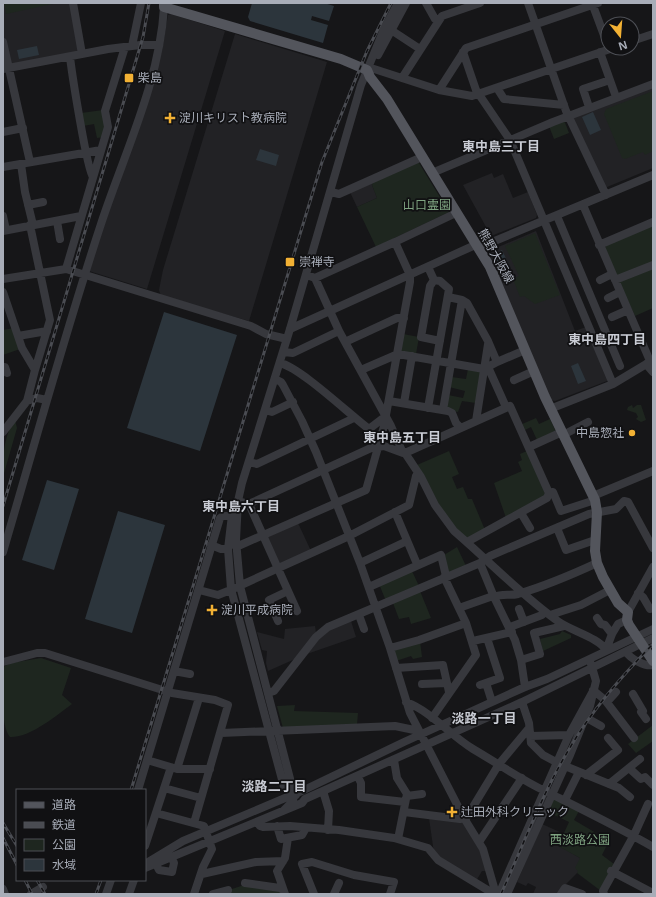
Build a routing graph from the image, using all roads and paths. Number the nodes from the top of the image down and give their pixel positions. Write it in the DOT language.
graph roads {
  1 [pos="73,3"];
  2 [pos="141,3"];
  3 [pos="398,3"];
  4 [pos="406,3"];
  5 [pos="426,3"];
  6 [pos="480,3"];
  7 [pos="531,4"];
  8 [pos="594,4"];
  9 [pos="164,5"];
  10 [pos="600,20"];
  11 [pos="438,22"];
  12 [pos="536,24"];
  13 [pos="391,30"];
  14 [pos="653,34"];
  15 [pos="640,38"];
  16 [pos="3,42"];
  17 [pos="159,45"];
  18 [pos="129,47"];
  19 [pos="420,49"];
  20 [pos="463,52"];
  21 [pos="600,52"];
  22 [pos="82,54"];
  23 [pos="601,56"];
  24 [pos="70,57"];
  25 [pos="6,69"];
  26 [pos="551,70"];
  27 [pos="369,71"];
  28 [pos="402,78"];
  29 [pos="610,80"];
  30 [pos="653,84"];
  31 [pos="497,88"];
  32 [pos="439,90"];
  33 [pos="479,94"];
  34 [pos="616,97"];
  35 [pos="564,105"];
  36 [pos="589,107"];
  37 [pos="568,115"];
  38 [pos="23,128"];
  39 [pos="3,132"];
  40 [pos="510,140"];
  41 [pos="101,150"];
  42 [pos="87,152"];
  43 [pos="422,156"];
  44 [pos="30,162"];
  45 [pos="21,164"];
  46 [pos="3,167"];
  47 [pos="432,173"];
  48 [pos="653,175"];
  49 [pos="93,177"];
  50 [pos="331,192"];
  51 [pos="606,195"];
  52 [pos="43,202"];
  53 [pos="28,205"];
  54 [pos="582,205"];
  55 [pos="456,213"];
  56 [pos="3,216"];
  57 [pos="81,216"];
  58 [pos="557,216"];
  59 [pos="57,221"];
  60 [pos="543,221"];
  61 [pos="653,222"];
  62 [pos="32,225"];
  63 [pos="4,230"];
  64 [pos="60,239"];
  65 [pos="395,242"];
  66 [pos="600,244"];
  67 [pos="477,246"];
  68 [pos="576,264"];
  69 [pos="653,265"];
  70 [pos="428,267"];
  71 [pos="66,269"];
  72 [pos="563,269"];
  73 [pos="41,272"];
  74 [pos="85,275"];
  75 [pos="307,275"];
  76 [pos="410,275"];
  77 [pos="614,277"];
  78 [pos="315,278"];
  79 [pos="3,279"];
  80 [pos="434,280"];
  81 [pos="600,280"];
  82 [pos="620,292"];
  83 [pos="4,295"];
  84 [pos="448,297"];
  85 [pos="608,298"];
  86 [pos="462,300"];
  87 [pos="628,310"];
  88 [pos="330,311"];
  89 [pos="599,316"];
  90 [pos="612,317"];
  91 [pos="404,318"];
  92 [pos="586,322"];
  93 [pos="290,329"];
  94 [pos="339,331"];
  95 [pos="47,332"];
  96 [pos="18,336"];
  97 [pos="287,340"];
  98 [pos="440,341"];
  99 [pos="345,342"];
  100 [pos="488,344"];
  101 [pos="525,350"];
  102 [pos="283,352"];
  103 [pos="398,354"];
  104 [pos="412,356"];
  105 [pos="436,360"];
  106 [pos="496,362"];
  107 [pos="650,362"];
  108 [pos="280,363"];
  109 [pos="451,363"];
  110 [pos="620,366"];
  111 [pos="486,368"];
  112 [pos="35,370"];
  113 [pos="361,370"];
  114 [pos="534,371"];
  115 [pos="653,372"];
  116 [pos="275,379"];
  117 [pos="514,380"];
  118 [pos="612,384"];
  119 [pos="47,400"];
  120 [pos="28,401"];
  121 [pos="389,401"];
  122 [pos="293,402"];
  123 [pos="404,403"];
  124 [pos="506,407"];
  125 [pos="428,408"];
  126 [pos="550,409"];
  127 [pos="265,410"];
  128 [pos="443,410"];
  129 [pos="386,416"];
  130 [pos="354,418"];
  131 [pos="476,421"];
  132 [pos="588,422"];
  133 [pos="5,427"];
  134 [pos="461,428"];
  135 [pos="562,433"];
  136 [pos="311,439"];
  137 [pos="379,447"];
  138 [pos="529,447"];
  139 [pos="404,453"];
  140 [pos="249,462"];
  141 [pos="323,470"];
  142 [pos="653,471"];
  143 [pos="418,472"];
  144 [pos="549,493"];
  145 [pos="594,498"];
  146 [pos="238,501"];
  147 [pos="336,503"];
  148 [pos="249,504"];
  149 [pos="395,512"];
  150 [pos="521,512"];
  151 [pos="597,512"];
  152 [pos="234,516"];
  153 [pos="530,528"];
  154 [pos="557,528"];
  155 [pos="263,536"];
  156 [pos="349,536"];
  157 [pos="595,540"];
  158 [pos="407,541"];
  159 [pos="467,542"];
  160 [pos="211,546"];
  161 [pos="236,547"];
  162 [pos="653,548"];
  163 [pos="228,549"];
  164 [pos="3,552"];
  165 [pos="483,561"];
  166 [pos="360,563"];
  167 [pos="597,563"];
  168 [pos="417,564"];
  169 [pos="653,567"];
  170 [pos="278,568"];
  171 [pos="445,577"];
  172 [pos="240,586"];
  173 [pos="369,587"];
  174 [pos="231,589"];
  175 [pos="199,590"];
  176 [pos="610,590"];
  177 [pos="288,591"];
  178 [pos="523,592"];
  179 [pos="638,594"];
  180 [pos="493,596"];
  181 [pos="376,608"];
  182 [pos="459,608"];
  183 [pos="653,608"];
  184 [pos="519,609"];
  185 [pos="297,611"];
  186 [pos="547,614"];
  187 [pos="359,616"];
  188 [pos="627,616"];
  189 [pos="597,618"];
  190 [pos="278,621"];
  191 [pos="524,622"];
  192 [pos="466,623"];
  193 [pos="564,626"];
  194 [pos="250,627"];
  195 [pos="241,629"];
  196 [pos="364,629"];
  197 [pos="511,629"];
  198 [pos="653,629"];
  199 [pos="612,634"];
  200 [pos="487,638"];
  201 [pos="653,639"];
  202 [pos="638,640"];
  203 [pos="473,641"];
  204 [pos="390,648"];
  205 [pos="606,650"];
  206 [pos="626,652"];
  207 [pos="588,659"];
  208 [pos="522,660"];
  209 [pos="652,661"];
  210 [pos="3,662"];
  211 [pos="593,667"];
  212 [pos="396,668"];
  213 [pos="174,671"];
  214 [pos="190,674"];
  215 [pos="447,682"];
  216 [pos="422,684"];
  217 [pos="525,687"];
  218 [pos="593,690"];
  219 [pos="168,691"];
  220 [pos="449,692"];
  221 [pos="616,692"];
  222 [pos="633,694"];
  223 [pos="269,697"];
  224 [pos="199,698"];
  225 [pos="261,702"];
  226 [pos="406,702"];
  227 [pos="492,702"];
  228 [pos="522,702"];
  229 [pos="607,702"];
  230 [pos="585,717"];
  231 [pos="432,718"];
  232 [pos="646,719"];
  233 [pos="442,725"];
  234 [pos="601,726"];
  235 [pos="529,728"];
  236 [pos="269,731"];
  237 [pos="279,731"];
  238 [pos="221,733"];
  239 [pos="420,733"];
  240 [pos="451,734"];
  241 [pos="569,734"];
  242 [pos="530,736"];
  243 [pos="634,738"];
  244 [pos="609,742"];
  245 [pos="427,745"];
  246 [pos="562,752"];
  247 [pos="570,755"];
  248 [pos="640,759"];
  249 [pos="147,760"];
  250 [pos="394,760"];
  251 [pos="499,764"];
  252 [pos="561,764"];
  253 [pos="174,768"];
  254 [pos="629,768"];
  255 [pos="210,769"];
  256 [pos="583,773"];
  257 [pos="358,777"];
  258 [pos="522,778"];
  259 [pos="653,783"];
  260 [pos="609,784"];
  261 [pos="164,788"];
  262 [pos="285,788"];
  263 [pos="138,789"];
  264 [pos="323,792"];
  265 [pos="548,792"];
  266 [pos="294,794"];
  267 [pos="422,794"];
  268 [pos="630,797"];
  269 [pos="201,798"];
  270 [pos="280,799"];
  271 [pos="305,799"];
  272 [pos="406,799"];
  273 [pos="565,800"];
  274 [pos="648,804"];
  275 [pos="283,811"];
  276 [pos="156,812"];
  277 [pos="404,812"];
  278 [pos="464,819"];
  279 [pos="257,822"];
  280 [pos="194,823"];
  281 [pos="277,826"];
  282 [pos="306,828"];
  283 [pos="328,830"];
  284 [pos="207,831"];
  285 [pos="634,835"];
  286 [pos="288,838"];
  287 [pos="398,840"];
  288 [pos="211,841"];
  289 [pos="479,842"];
  290 [pos="146,843"];
  291 [pos="653,847"];
  292 [pos="146,854"];
  293 [pos="172,858"];
  294 [pos="283,861"];
  295 [pos="149,865"];
  296 [pos="612,872"];
  297 [pos="202,874"];
  298 [pos="112,881"];
  299 [pos="134,881"];
  300 [pos="245,883"];
  301 [pos="340,883"];
  302 [pos="43,887"];
  303 [pos="3,890"];
  304 [pos="228,890"];
  305 [pos="284,892"];
  306 [pos="653,893"];
  307 [pos="5,894"];
  308 [pos="31,894"];
  309 [pos="106,894"];
  310 [pos="129,894"];
  311 [pos="194,894"];
  312 [pos="213,894"];
  313 [pos="314,894"];
  314 [pos="336,894"];
  315 [pos="390,894"];
  316 [pos="495,894"];
  317 [pos="499,894"];
  318 [pos="507,894"];
  319 [pos="561,894"];
  320 [pos="582,894"];
  321 [pos="604,894"];
  1 -- 22 [label="street"];
  2 -- 18 [label="street"];
  3 -- 27 [label="street"];
  4 -- 13 [label="street"];
  5 -- 11 [label="street"];
  6 -- 11 [label="street"];
  7 -- 12 [label="street"];
  8 -- 10 [label="street"];
  8 -- 12 [label="street"];
  9 -- 17 [label="street"];
  9 -- 27 [label="main road"];
  11 -- 19 [label="street"];
  12 -- 20 [label="street"];
  12 -- 26 [label="street"];
  13 -- 19 [label="street"];
  13 -- 27 [label="street"];
  14 -- 15 [label="street"];
  16 -- 25 [label="street"];
  17 -- 18 [label="street"];
  17 -- 74 [label="street"];
  18 -- 22 [label="street"];
  18 -- 41 [label="street"];
  19 -- 28 [label="street"];
  20 -- 32 [label="street"];
  20 -- 33 [label="street"];
  21 -- 26 [label="street"];
  22 -- 24 [label="street"];
  23 -- 29 [label="street"];
  24 -- 25 [label="street"];
  24 -- 42 [label="street"];
  25 -- 38 [label="street"];
  26 -- 31 [label="street"];
  26 -- 35 [label="street"];
  27 -- 28 [label="street"];
  27 -- 43 [label="main road, 熊野大阪線"];
  27 -- 50 [label="street"];
  28 -- 32 [label="street"];
  29 -- 34 [label="street"];
  29 -- 36 [label="street"];
  30 -- 34 [label="street"];
  31 -- 33 [label="street"];
  31 -- 35 [label="street"];
  32 -- 33 [label="street"];
  33 -- 40 [label="street"];
  34 -- 36 [label="street"];
  35 -- 37 [label="street"];
  36 -- 37 [label="street"];
  37 -- 40 [label="street"];
  37 -- 51 [label="street"];
  38 -- 39 [label="street"];
  38 -- 44 [label="street"];
  40 -- 47 [label="street"];
  40 -- 60 [label="street"];
  41 -- 42 [label="street"];
  41 -- 49 [label="street"];
  42 -- 44 [label="street"];
  42 -- 49 [label="street"];
  43 -- 47 [label="main road, 熊野大阪線"];
  43 -- 50 [label="street"];
  44 -- 45 [label="street"];
  45 -- 46 [label="street"];
  45 -- 53 [label="street"];
  47 -- 55 [label="main road, 熊野大阪線"];
  48 -- 51 [label="street"];
  49 -- 57 [label="street"];
  50 -- 75 [label="street"];
  51 -- 54 [label="street"];
  52 -- 53 [label="street"];
  53 -- 62 [label="street"];
  54 -- 58 [label="street"];
  54 -- 66 [label="street"];
  55 -- 65 [label="street"];
  55 -- 67 [label="main road, 熊野大阪線"];
  56 -- 63 [label="street"];
  57 -- 59 [label="street"];
  57 -- 71 [label="street"];
  58 -- 60 [label="street"];
  58 -- 68 [label="street"];
  59 -- 62 [label="street"];
  59 -- 64 [label="street"];
  60 -- 67 [label="street"];
  60 -- 72 [label="street"];
  61 -- 66 [label="street"];
  62 -- 63 [label="street"];
  62 -- 73 [label="street"];
  65 -- 76 [label="street"];
  65 -- 78 [label="street"];
  66 -- 77 [label="street"];
  67 -- 70 [label="street"];
  67 -- 101 [label="main road, 熊野大阪線"];
  68 -- 72 [label="street"];
  68 -- 89 [label="street"];
  69 -- 77 [label="street"];
  70 -- 76 [label="street"];
  70 -- 80 [label="street"];
  71 -- 73 [label="street"];
  71 -- 74 [label="street"];
  72 -- 92 [label="street"];
  73 -- 79 [label="street"];
  73 -- 95 [label="street"];
  74 -- 97 [label="street"];
  74 -- 119 [label="street"];
  75 -- 78 [label="street"];
  75 -- 93 [label="street"];
  76 -- 88 [label="street"];
  76 -- 91 [label="street"];
  77 -- 81 [label="street"];
  77 -- 82 [label="street"];
  78 -- 88 [label="street"];
  80 -- 84 [label="street"];
  80 -- 98 [label="street"];
  82 -- 85 [label="street"];
  82 -- 87 [label="street"];
  83 -- 96 [label="street"];
  84 -- 86 [label="street"];
  84 -- 98 [label="street"];
  86 -- 100 [label="street"];
  86 -- 109 [label="street"];
  87 -- 90 [label="street"];
  87 -- 107 [label="street"];
  88 -- 93 [label="street"];
  88 -- 94 [label="street"];
  89 -- 92 [label="street"];
  89 -- 110 [label="street"];
  91 -- 99 [label="street"];
  91 -- 103 [label="street"];
  92 -- 118 [label="street"];
  93 -- 97 [label="street"];
  94 -- 99 [label="street"];
  94 -- 102 [label="street"];
  95 -- 96 [label="street"];
  95 -- 112 [label="street"];
  96 -- 112 [label="street"];
  97 -- 102 [label="street"];
  98 -- 105 [label="street"];
  99 -- 113 [label="street"];
  100 -- 106 [label="street"];
  100 -- 111 [label="street"];
  101 -- 106 [label="street"];
  101 -- 114 [label="main road, 熊野大阪線"];
  102 -- 108 [label="street"];
  103 -- 104 [label="street"];
  103 -- 113 [label="street"];
  103 -- 121 [label="street"];
  104 -- 105 [label="street"];
  104 -- 123 [label="street"];
  105 -- 109 [label="street"];
  105 -- 125 [label="street"];
  106 -- 111 [label="street"];
  107 -- 115 [label="street"];
  107 -- 118 [label="street"];
  108 -- 116 [label="street"];
  108 -- 130 [label="street"];
  109 -- 111 [label="street"];
  109 -- 128 [label="street"];
  111 -- 124 [label="street"];
  111 -- 131 [label="street"];
  112 -- 120 [label="street"];
  113 -- 129 [label="street"];
  114 -- 117 [label="street"];
  114 -- 126 [label="main road, 熊野大阪線"];
  116 -- 122 [label="street"];
  116 -- 127 [label="street"];
  118 -- 126 [label="street"];
  119 -- 120 [label="street"];
  119 -- 164 [label="street"];
  120 -- 133 [label="street"];
  121 -- 123 [label="street"];
  121 -- 129 [label="street"];
  122 -- 127 [label="street"];
  122 -- 136 [label="street"];
  123 -- 125 [label="street"];
  124 -- 131 [label="street"];
  124 -- 138 [label="street"];
  125 -- 128 [label="street"];
  126 -- 135 [label="main road, 熊野大阪線"];
  127 -- 140 [label="street"];
  128 -- 134 [label="street"];
  129 -- 130 [label="street"];
  129 -- 137 [label="street"];
  129 -- 139 [label="street"];
  130 -- 136 [label="street"];
  131 -- 134 [label="street"];
  132 -- 135 [label="street"];
  134 -- 139 [label="street"];
  135 -- 138 [label="street"];
  135 -- 145 [label="main road, 熊野大阪線"];
  136 -- 140 [label="street"];
  136 -- 141 [label="street"];
  137 -- 139 [label="street"];
  137 -- 141 [label="street"];
  137 -- 147 [label="street"];
  138 -- 144 [label="street"];
  139 -- 143 [label="street"];
  140 -- 146 [label="street"];
  141 -- 147 [label="street"];
  141 -- 148 [label="street"];
  142 -- 145 [label="street"];
  143 -- 149 [label="street"];
  143 -- 159 [label="street"];
  144 -- 145 [label="street"];
  144 -- 150 [label="street"];
  145 -- 151 [label="main road, 熊野大阪線"];
  146 -- 148 [label="street"];
  146 -- 152 [label="street"];
  147 -- 155 [label="street"];
  147 -- 156 [label="street"];
  148 -- 155 [label="street"];
  149 -- 156 [label="street"];
  149 -- 158 [label="street"];
  150 -- 153 [label="street"];
  150 -- 159 [label="street"];
  151 -- 154 [label="street"];
  151 -- 157 [label="main road, 熊野大阪線"];
  151 -- 162 [label="street"];
  152 -- 160 [label="street"];
  152 -- 161 [label="street"];
  152 -- 163 [label="street"];
  154 -- 157 [label="street"];
  154 -- 165 [label="street"];
  155 -- 161 [label="street"];
  155 -- 170 [label="street"];
  156 -- 166 [label="street"];
  156 -- 170 [label="street"];
  157 -- 167 [label="main road, 熊野大阪線"];
  158 -- 166 [label="street"];
  158 -- 168 [label="street"];
  159 -- 165 [label="street"];
  160 -- 163 [label="street"];
  160 -- 175 [label="street"];
  161 -- 172 [label="street"];
  163 -- 174 [label="street"];
  165 -- 171 [label="street"];
  165 -- 178 [label="street"];
  165 -- 180 [label="street"];
  166 -- 173 [label="street"];
  167 -- 176 [label="main road, 熊野大阪線"];
  167 -- 178 [label="street"];
  168 -- 171 [label="street"];
  168 -- 173 [label="street"];
  169 -- 179 [label="street"];
  170 -- 172 [label="street"];
  170 -- 177 [label="street"];
  171 -- 181 [label="street"];
  171 -- 182 [label="street"];
  172 -- 174 [label="street"];
  172 -- 194 [label="street"];
  173 -- 181 [label="street"];
  174 -- 175 [label="street"];
  174 -- 195 [label="street"];
  175 -- 213 [label="street"];
  176 -- 186 [label="street"];
  176 -- 188 [label="main road, 熊野大阪線"];
  177 -- 185 [label="street"];
  177 -- 190 [label="street"];
  178 -- 180 [label="street"];
  178 -- 186 [label="street"];
  179 -- 183 [label="street"];
  179 -- 188 [label="street"];
  180 -- 182 [label="street"];
  180 -- 197 [label="street"];
  181 -- 187 [label="street"];
  181 -- 204 [label="street"];
  182 -- 192 [label="street"];
  184 -- 191 [label="street"];
  186 -- 191 [label="street"];
  186 -- 193 [label="street"];
  187 -- 196 [label="street"];
  187 -- 223 [label="street"];
  188 -- 199 [label="street"];
  188 -- 202 [label="main road, 熊野大阪線"];
  189 -- 199 [label="street"];
  191 -- 197 [label="street"];
  192 -- 203 [label="street"];
  192 -- 204 [label="street"];
  193 -- 205 [label="street"];
  193 -- 208 [label="street"];
  194 -- 195 [label="street"];
  194 -- 223 [label="street"];
  195 -- 225 [label="street"];
  197 -- 200 [label="street"];
  197 -- 208 [label="street"];
  198 -- 202 [label="street"];
  199 -- 205 [label="street"];
  200 -- 203 [label="street"];
  200 -- 227 [label="street"];
  201 -- 202 [label="street"];
  201 -- 209 [label="street"];
  202 -- 205 [label="street"];
  202 -- 206 [label="street"];
  202 -- 209 [label="main road, 熊野大阪線"];
  203 -- 220 [label="street"];
  204 -- 212 [label="street"];
  205 -- 207 [label="street"];
  206 -- 209 [label="street"];
  206 -- 211 [label="street"];
  207 -- 211 [label="street"];
  207 -- 217 [label="street"];
  208 -- 217 [label="street"];
  210 -- 219 [label="street"];
  211 -- 218 [label="street"];
  211 -- 228 [label="street"];
  212 -- 215 [label="street"];
  212 -- 226 [label="street"];
  213 -- 214 [label="street"];
  213 -- 219 [label="street"];
  215 -- 216 [label="street"];
  215 -- 220 [label="street"];
  217 -- 227 [label="street"];
  218 -- 229 [label="street"];
  218 -- 230 [label="street"];
  218 -- 241 [label="street"];
  219 -- 224 [label="street"];
  219 -- 249 [label="street"];
  220 -- 231 [label="street"];
  221 -- 229 [label="street"];
  222 -- 232 [label="street"];
  223 -- 225 [label="street"];
  223 -- 237 [label="street"];
  224 -- 238 [label="street"];
  224 -- 253 [label="street"];
  225 -- 236 [label="street"];
  226 -- 231 [label="street"];
  226 -- 239 [label="street"];
  227 -- 233 [label="street"];
  228 -- 235 [label="street"];
  228 -- 240 [label="street"];
  229 -- 243 [label="street"];
  230 -- 234 [label="street"];
  230 -- 247 [label="street"];
  231 -- 233 [label="street"];
  233 -- 239 [label="street"];
  233 -- 240 [label="street"];
  235 -- 242 [label="street"];
  235 -- 251 [label="street"];
  236 -- 237 [label="street"];
  236 -- 238 [label="street"];
  236 -- 262 [label="street"];
  237 -- 239 [label="street"];
  237 -- 266 [label="street"];
  238 -- 255 [label="street"];
  239 -- 245 [label="street"];
  239 -- 266 [label="street"];
  240 -- 245 [label="street"];
  240 -- 251 [label="street"];
  241 -- 242 [label="street"];
  241 -- 246 [label="street"];
  242 -- 252 [label="street"];
  244 -- 256 [label="street"];
  245 -- 250 [label="street"];
  245 -- 278 [label="street"];
  246 -- 247 [label="street"];
  246 -- 252 [label="street"];
  247 -- 252 [label="street"];
  248 -- 254 [label="street"];
  249 -- 253 [label="street"];
  249 -- 263 [label="street"];
  250 -- 257 [label="street"];
  250 -- 272 [label="street"];
  251 -- 258 [label="street"];
  251 -- 278 [label="street"];
  252 -- 256 [label="street"];
  252 -- 265 [label="street"];
  253 -- 255 [label="street"];
  253 -- 261 [label="street"];
  254 -- 259 [label="street"];
  254 -- 260 [label="street"];
  255 -- 269 [label="street"];
  256 -- 260 [label="street"];
  256 -- 273 [label="street"];
  257 -- 264 [label="street"];
  257 -- 272 [label="street"];
  258 -- 265 [label="street"];
  258 -- 289 [label="street"];
  260 -- 268 [label="street"];
  261 -- 269 [label="street"];
  261 -- 276 [label="street"];
  262 -- 266 [label="street"];
  262 -- 270 [label="street"];
  264 -- 271 [label="street"];
  264 -- 283 [label="street"];
  265 -- 273 [label="street"];
  265 -- 317 [label="street"];
  265 -- 318 [label="street"];
  266 -- 270 [label="street"];
  266 -- 271 [label="street"];
  266 -- 275 [label="street"];
  267 -- 272 [label="street"];
  269 -- 280 [label="street"];
  270 -- 284 [label="street"];
  271 -- 275 [label="street"];
  272 -- 277 [label="street"];
  273 -- 285 [label="street"];
  274 -- 285 [label="street"];
  275 -- 279 [label="street"];
  276 -- 280 [label="street"];
  276 -- 290 [label="street"];
  277 -- 278 [label="street"];
  277 -- 287 [label="street"];
  278 -- 289 [label="street"];
  279 -- 281 [label="street"];
  279 -- 288 [label="street"];
  280 -- 284 [label="street"];
  281 -- 282 [label="street"];
  281 -- 286 [label="street"];
  282 -- 283 [label="street"];
  282 -- 286 [label="street"];
  283 -- 287 [label="street"];
  284 -- 288 [label="street"];
  284 -- 295 [label="street"];
  285 -- 291 [label="street"];
  285 -- 296 [label="street"];
  286 -- 294 [label="street"];
  287 -- 316 [label="street"];
  288 -- 293 [label="street"];
  288 -- 297 [label="street"];
  289 -- 316 [label="street"];
  292 -- 295 [label="street"];
  293 -- 295 [label="street"];
  293 -- 295 [label="street"];
  294 -- 297 [label="street"];
  294 -- 305 [label="street"];
  296 -- 306 [label="street"];
  296 -- 321 [label="street"];
  297 -- 311 [label="street"];
  298 -- 309 [label="street"];
  299 -- 310 [label="street"];
  300 -- 305 [label="street"];
  301 -- 314 [label="street"];
  302 -- 308 [label="street"];
  303 -- 307 [label="street"];
  304 -- 312 [label="street"];
  313 -- 315 [label="street"];
  319 -- 320 [label="street"];
}
